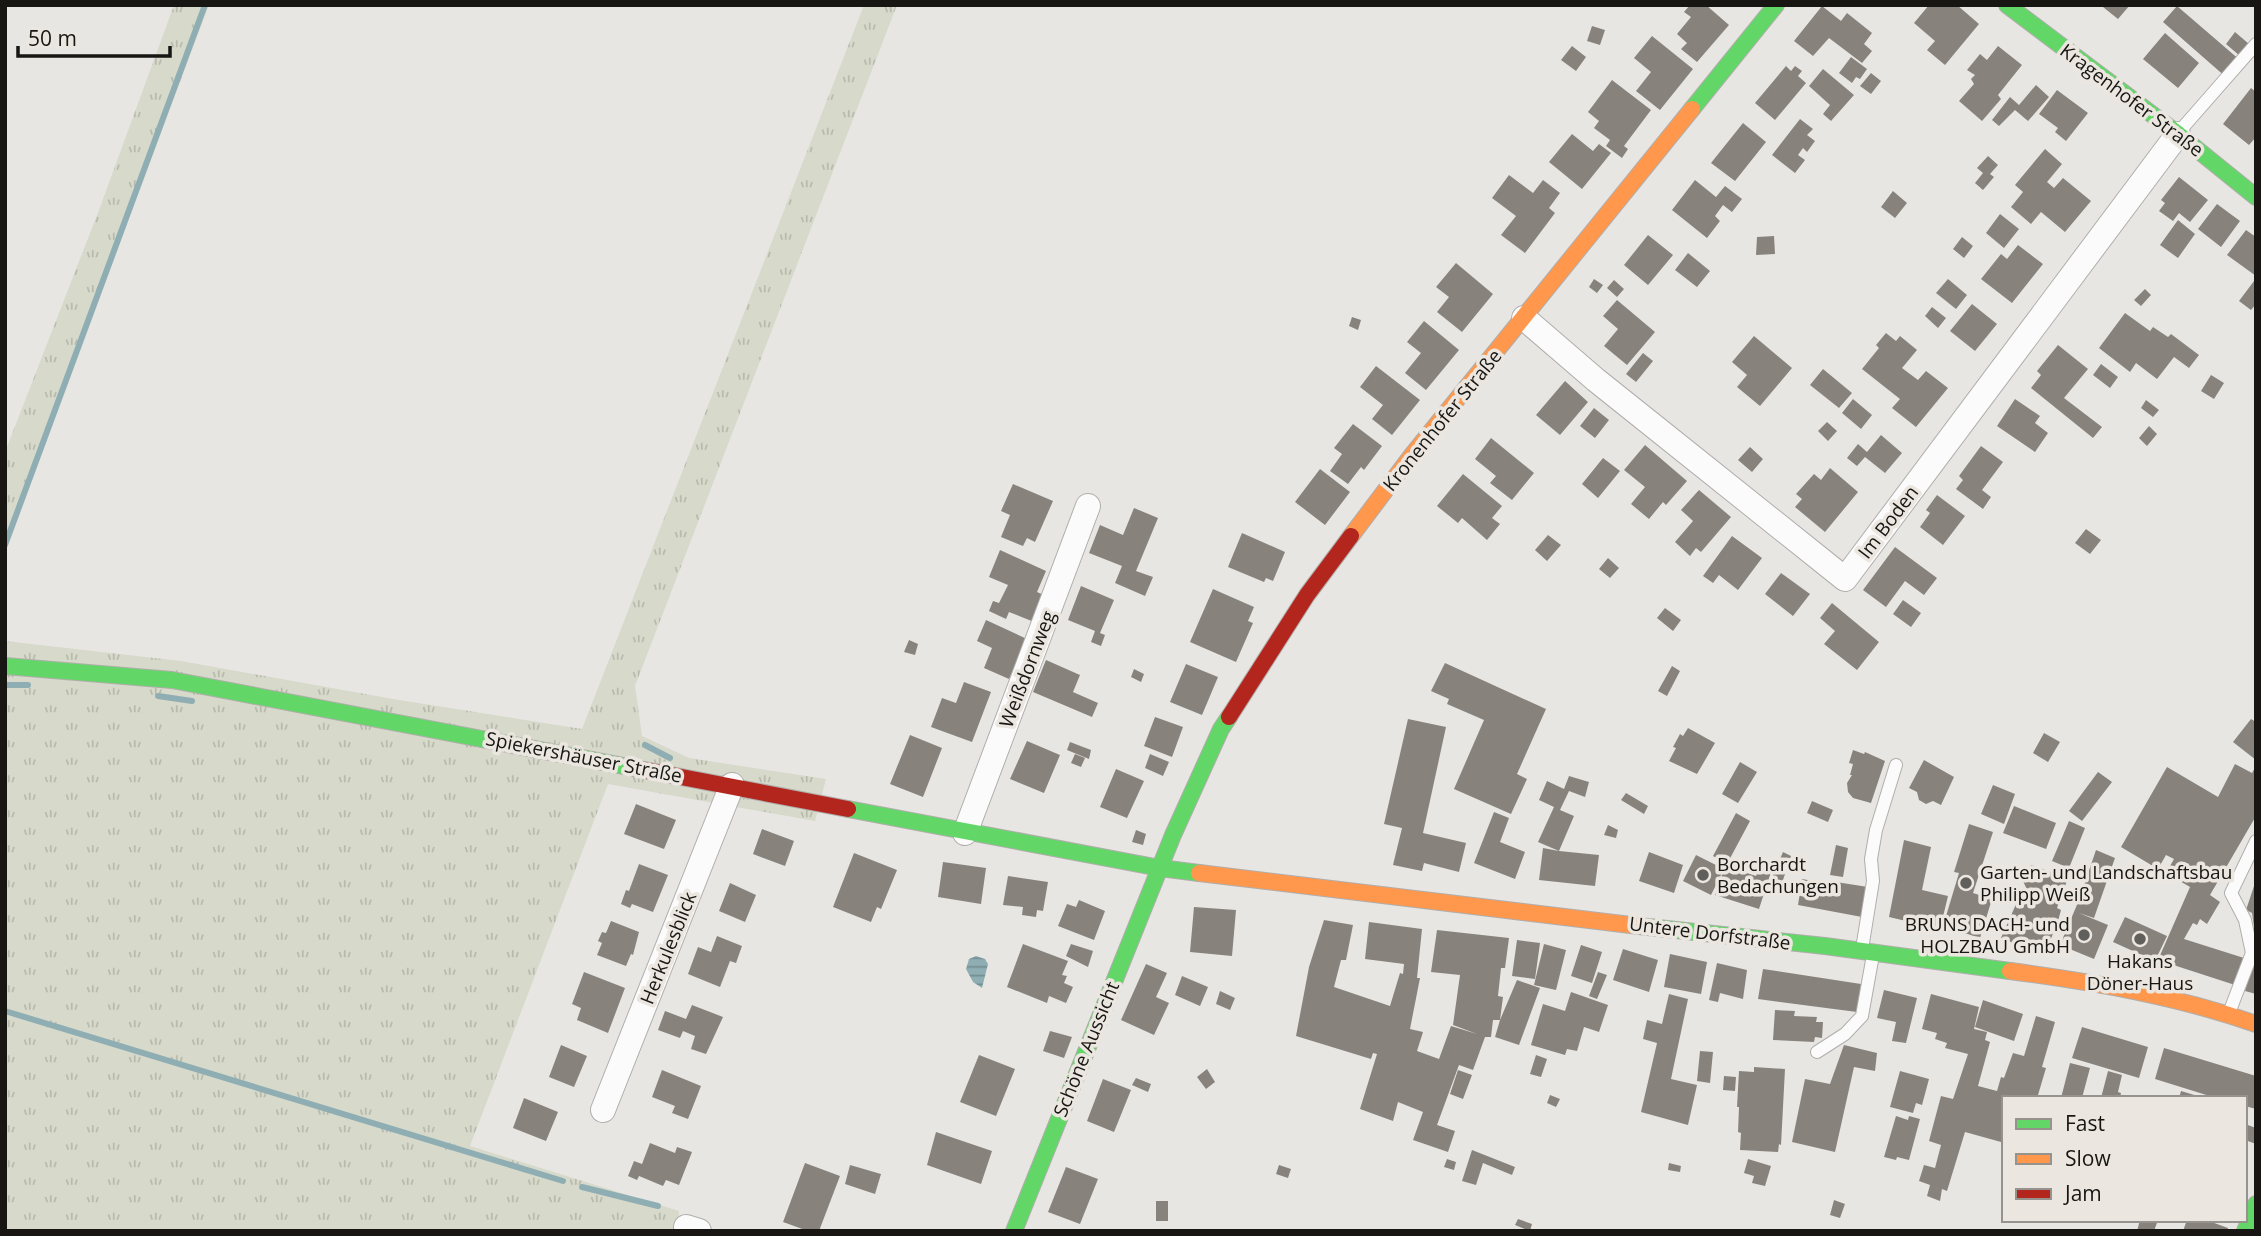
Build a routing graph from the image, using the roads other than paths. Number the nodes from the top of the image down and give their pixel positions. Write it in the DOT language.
graph roads {
  1 [pos="1776,5"];
  2 [pos="2007,5"];
  3 [pos="2256,44"];
  4 [pos="2178,134"];
  5 [pos="2256,197"];
  6 [pos="1524,318"];
  7 [pos="1088,506"];
  8 [pos="5,666"];
  9 [pos="1896,765"];
  10 [pos="732,785"];
  11 [pos="965,832"];
  12 [pos="2256,841"];
  13 [pos="1160,868"];
  14 [pos="1868,951"];
  15 [pos="2229,1014"];
  16 [pos="2256,1024"];
  17 [pos="1817,1052"];
  18 [pos="603,1110"];
  19 [pos="2256,1204"];
  20 [pos="1014,1231"];
  21 [pos="2245,1231"];
  1 -- 6 [label="street, Kronenhofer Straße"];
  2 -- 4 [label="street, Kragenhofer Straße"];
  3 -- 4 [label="lane"];
  4 -- 5 [label="street, Kragenhofer Straße"];
  4 -- 6 [label="street, Im Boden"];
  6 -- 13 [label="street, Kronenhofer Straße"];
  7 -- 11 [label="street, Weißdornweg"];
  8 -- 10 [label="street, Spiekershäuser Straße"];
  9 -- 14 [label="lane"];
  10 -- 11 [label="street, Spiekershäuser Straße"];
  10 -- 18 [label="street, Herkulesblick"];
  11 -- 13 [label="street, Spiekershäuser Straße"];
  12 -- 15 [label="lane"];
  13 -- 14 [label="street, Untere Dorfstraße"];
  13 -- 20 [label="street, Schöne Aussicht"];
  14 -- 15 [label="street, Untere Dorfstraße"];
  14 -- 17 [label="lane"];
  15 -- 16 [label="street, Untere Dorfstraße"];
  19 -- 21 [label="street"];
}
